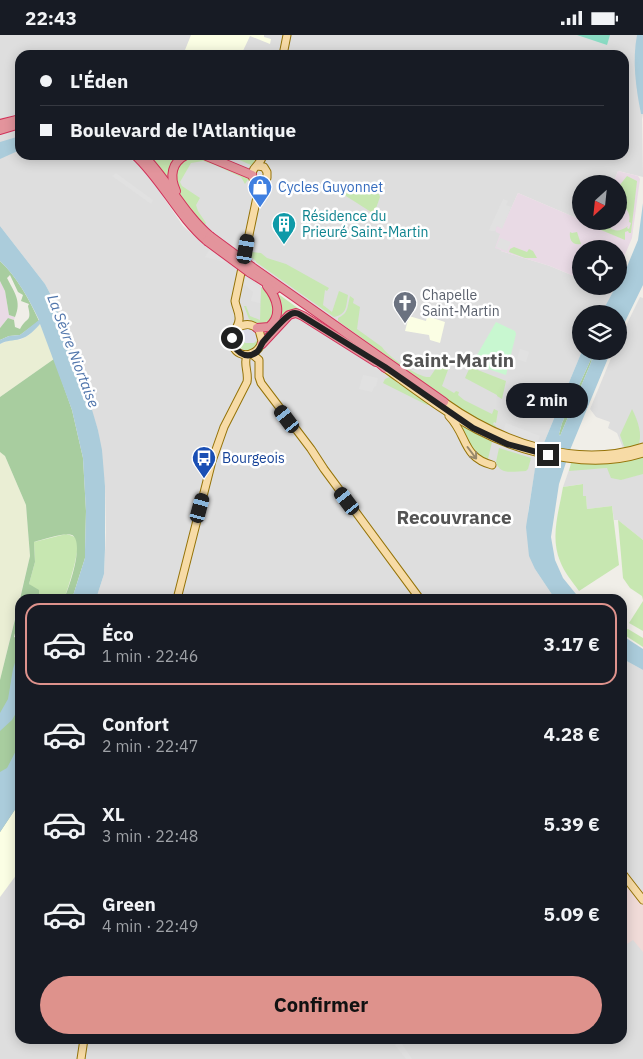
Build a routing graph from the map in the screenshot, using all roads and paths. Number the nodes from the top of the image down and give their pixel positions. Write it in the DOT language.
graph roads {
  1 [pos="287,35"];
  2 [pos="284,50"];
  3 [pos="15,120"];
  4 [pos="0,124"];
  5 [pos="15,126"];
  6 [pos="0,130"];
  7 [pos="140,160"];
  8 [pos="148,160"];
  9 [pos="180,160"];
  10 [pos="219,160"];
  11 [pos="225,160"];
  12 [pos="262,160"];
  13 [pos="258,173"];
  14 [pos="190,216"];
  15 [pos="208,239"];
  16 [pos="251,269"];
  17 [pos="262,281"];
  18 [pos="239,289"];
  19 [pos="249,324"];
  20 [pos="237,328"];
  21 [pos="257,328"];
  22 [pos="261,346"];
  23 [pos="236,351"];
  24 [pos="250,355"];
  25 [pos="385,367"];
  26 [pos="247,370"];
  27 [pos="259,372"];
  28 [pos="441,404"];
  29 [pos="643,447"];
  30 [pos="643,453"];
  31 [pos="577,456"];
  32 [pos="492,465"];
  33 [pos="178,594"];
  34 [pos="416,594"];
  35 [pos="627,879"];
  36 [pos="643,900"];
  37 [pos="83,1044"];
  38 [pos="81,1059"];
  1 -- 2 [label="main road"];
  3 -- 4 [label="highway"];
  5 -- 6 [label="highway"];
  7 -- 15 [label="highway"];
  8 -- 14 [label="highway"];
  9 -- 14 [label="highway"];
  10 -- 13 [label="highway"];
  11 -- 13 [label="highway"];
  12 -- 13 [label="main road"];
  13 -- 18 [label="main road"];
  14 -- 15 [label="highway"];
  15 -- 16 [label="highway, bridge"];
  16 -- 17 [label="highway"];
  16 -- 28 [label="highway"];
  17 -- 21 [label="highway"];
  17 -- 25 [label="highway"];
  18 -- 19 [label="main road"];
  18 -- 20 [label="main road"];
  19 -- 20 [label="main road"];
  19 -- 21 [label="main road"];
  20 -- 23 [label="main road"];
  21 -- 22 [label="main road"];
  22 -- 24 [label="main road"];
  22 -- 25 [label="highway"];
  22 -- 27 [label="main road"];
  23 -- 24 [label="main road"];
  23 -- 26 [label="main road"];
  24 -- 26 [label="main road"];
  24 -- 27 [label="main road"];
  25 -- 28 [label="main road"];
  26 -- 33 [label="main road"];
  27 -- 34 [label="main road"];
  28 -- 31 [label="main road"];
  28 -- 32 [label="main road, one-way"];
  29 -- 31 [label="main road"];
  30 -- 31 [label="main road"];
  35 -- 36 [label="main road"];
  37 -- 38 [label="main road"];
}
